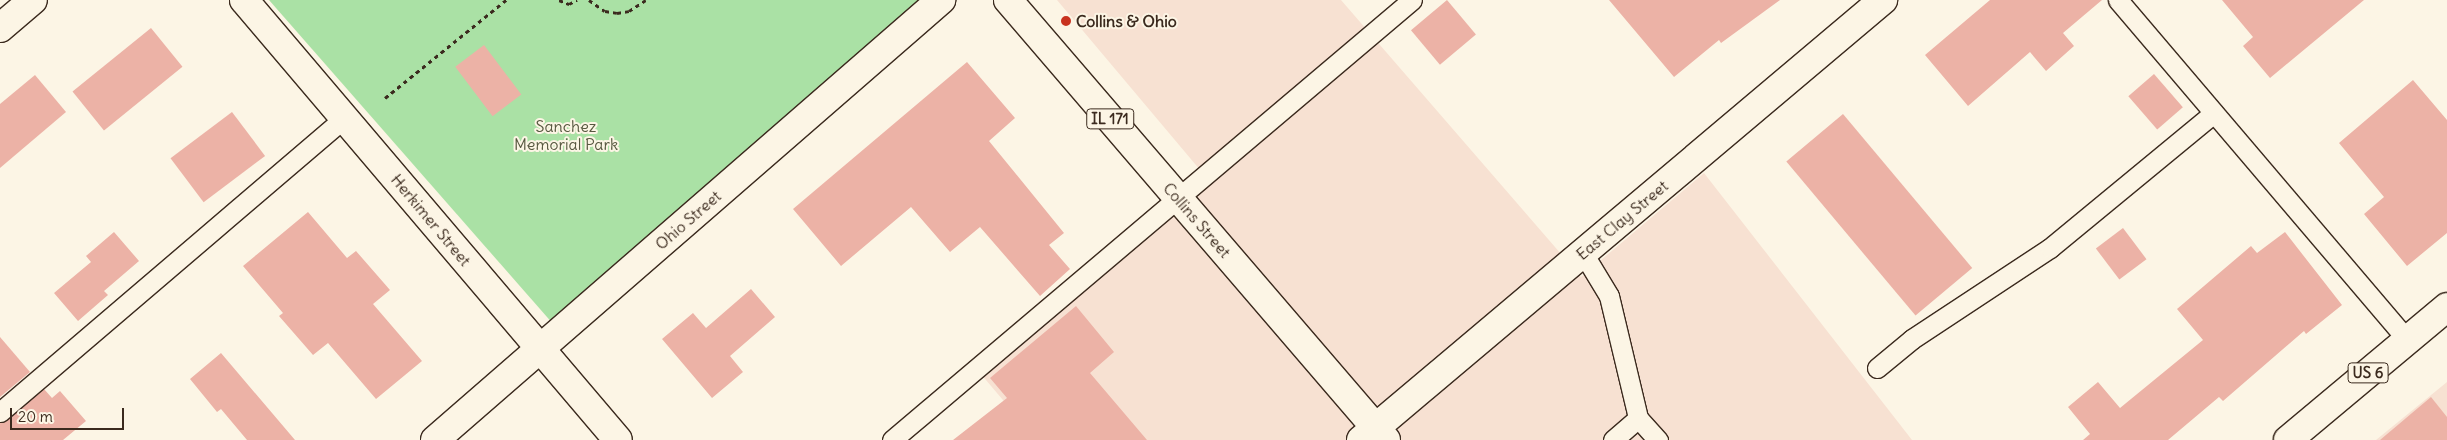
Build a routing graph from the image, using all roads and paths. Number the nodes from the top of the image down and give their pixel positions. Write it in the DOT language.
graph roads {
  1 [pos="33,0"];
  2 [pos="244,0"];
  3 [pos="506,0"];
  4 [pos="559,0"];
  5 [pos="577,0"];
  6 [pos="589,0"];
  7 [pos="646,0"];
  8 [pos="941,0"];
  9 [pos="1008,0"];
  10 [pos="1412,0"];
  11 [pos="1883,0"];
  12 [pos="2118,0"];
  13 [pos="0,28"];
  14 [pos="385,98"];
  15 [pos="2214,113"];
  16 [pos="344,118"];
  17 [pos="1179,200"];
  18 [pos="1583,254"];
  19 [pos="2447,307"];
  20 [pos="2407,340"];
  21 [pos="540,349"];
  22 [pos="1877,368"];
  23 [pos="0,412"];
  24 [pos="1638,418"];
  25 [pos="1374,436"];
  26 [pos="436,440"];
  27 [pos="618,440"];
  28 [pos="892,440"];
  29 [pos="1613,440"];
  30 [pos="1658,440"];
  31 [pos="2288,440"];
  1 -- 13 [label="street"];
  2 -- 16 [label="street, Herkimer Street"];
  3 -- 14 [label="path"];
  4 -- 5 [label="path"];
  6 -- 7 [label="path"];
  8 -- 21 [label="street, Ohio Street"];
  9 -- 17 [label="street, Collins Street / IL 171"];
  10 -- 17 [label="lane"];
  11 -- 18 [label="street, East Clay Street"];
  12 -- 15 [label="lane"];
  15 -- 20 [label="lane"];
  15 -- 22 [label="lane"];
  16 -- 21 [label="street, Herkimer Street"];
  16 -- 23 [label="lane"];
  17 -- 25 [label="street, Collins Street / IL 171"];
  17 -- 28 [label="lane"];
  18 -- 24 [label="lane"];
  18 -- 25 [label="street, East Clay Street"];
  19 -- 20 [label="street, US 6"];
  20 -- 31 [label="street, US 6"];
  21 -- 26 [label="street, Ohio Street"];
  21 -- 27 [label="street, Herkimer Street"];
  24 -- 29 [label="lane"];
  24 -- 30 [label="lane"];
}
